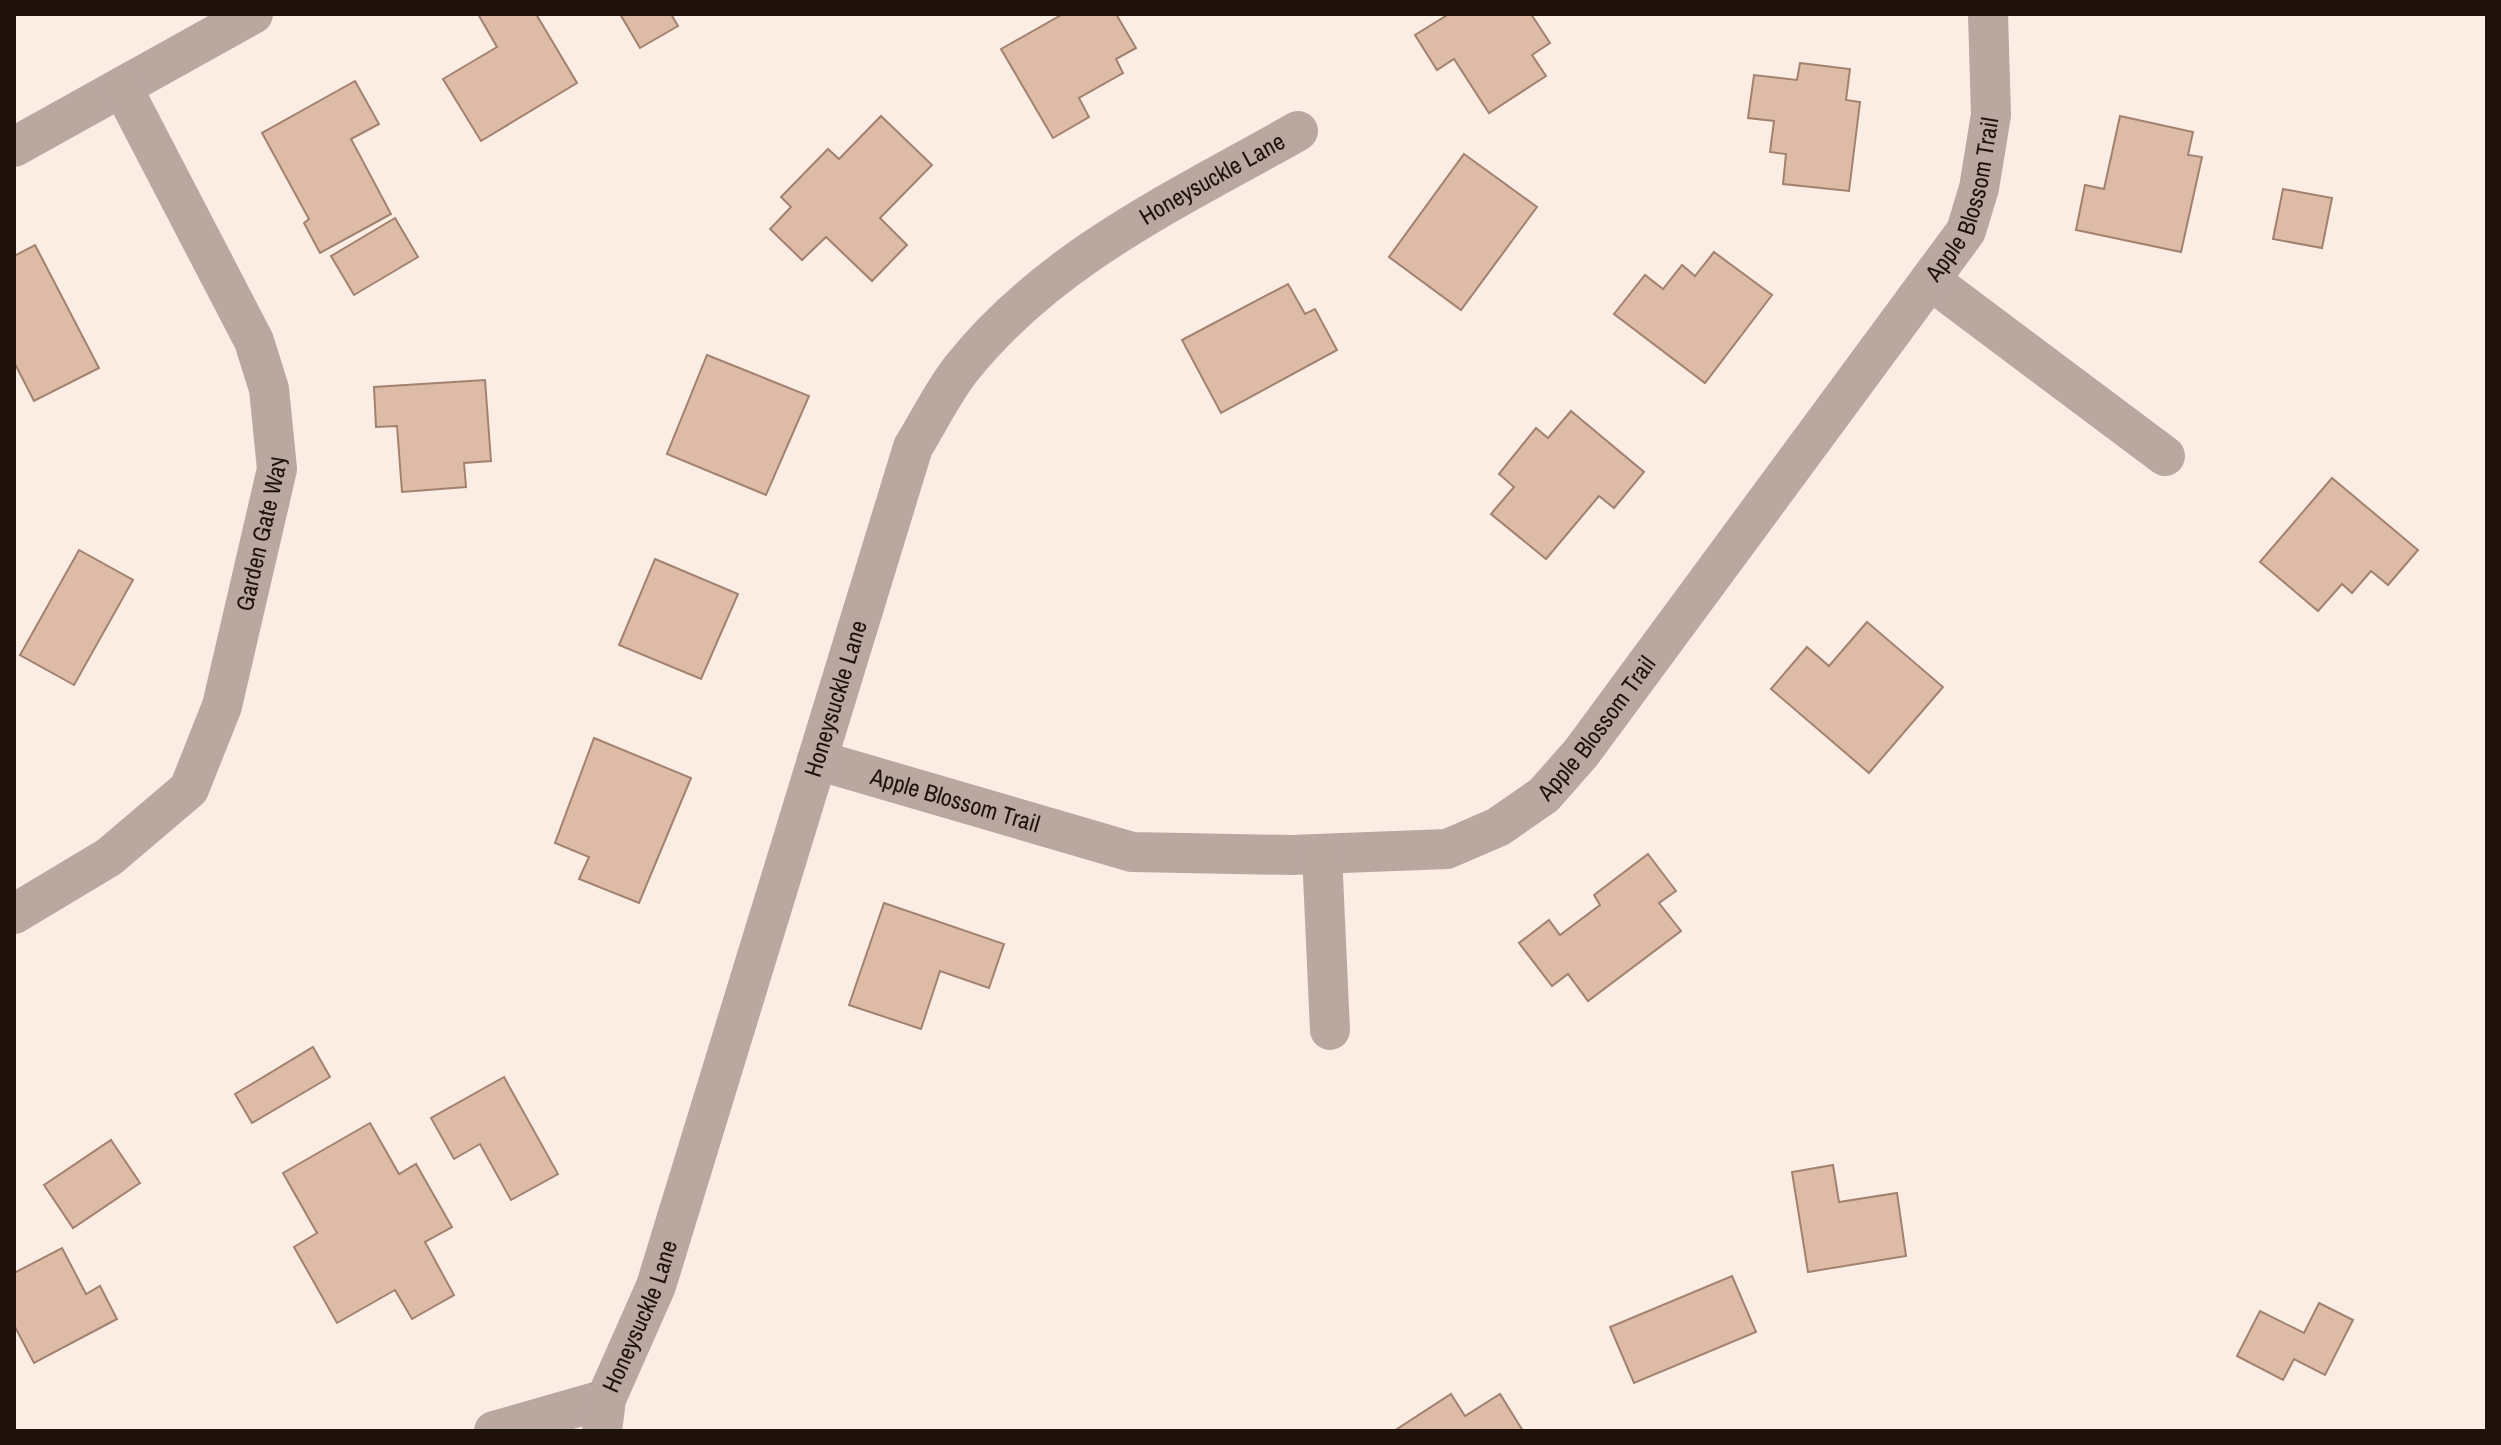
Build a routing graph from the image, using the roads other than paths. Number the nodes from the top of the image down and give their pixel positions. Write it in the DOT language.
graph roads {
  1 [pos="253,14"];
  2 [pos="1988,14"];
  3 [pos="122,87"];
  4 [pos="1298,131"];
  5 [pos="14,147"];
  6 [pos="1930,280"];
  7 [pos="2165,456"];
  8 [pos="817,760"];
  9 [pos="1322,854"];
  10 [pos="14,914"];
  11 [pos="1330,1030"];
  12 [pos="604,1415"];
  13 [pos="494,1431"];
  1 -- 3 [label="street"];
  2 -- 6 [label="street, Apple Blossom Trail"];
  3 -- 5 [label="street"];
  3 -- 10 [label="street, Garden Gate Way"];
  4 -- 8 [label="street, Honeysuckle Lane"];
  6 -- 7 [label="street"];
  6 -- 9 [label="street, Apple Blossom Trail"];
  8 -- 9 [label="street, Apple Blossom Trail"];
  8 -- 12 [label="street, Honeysuckle Lane"];
  9 -- 11 [label="street"];
  12 -- 13 [label="street"];
}
